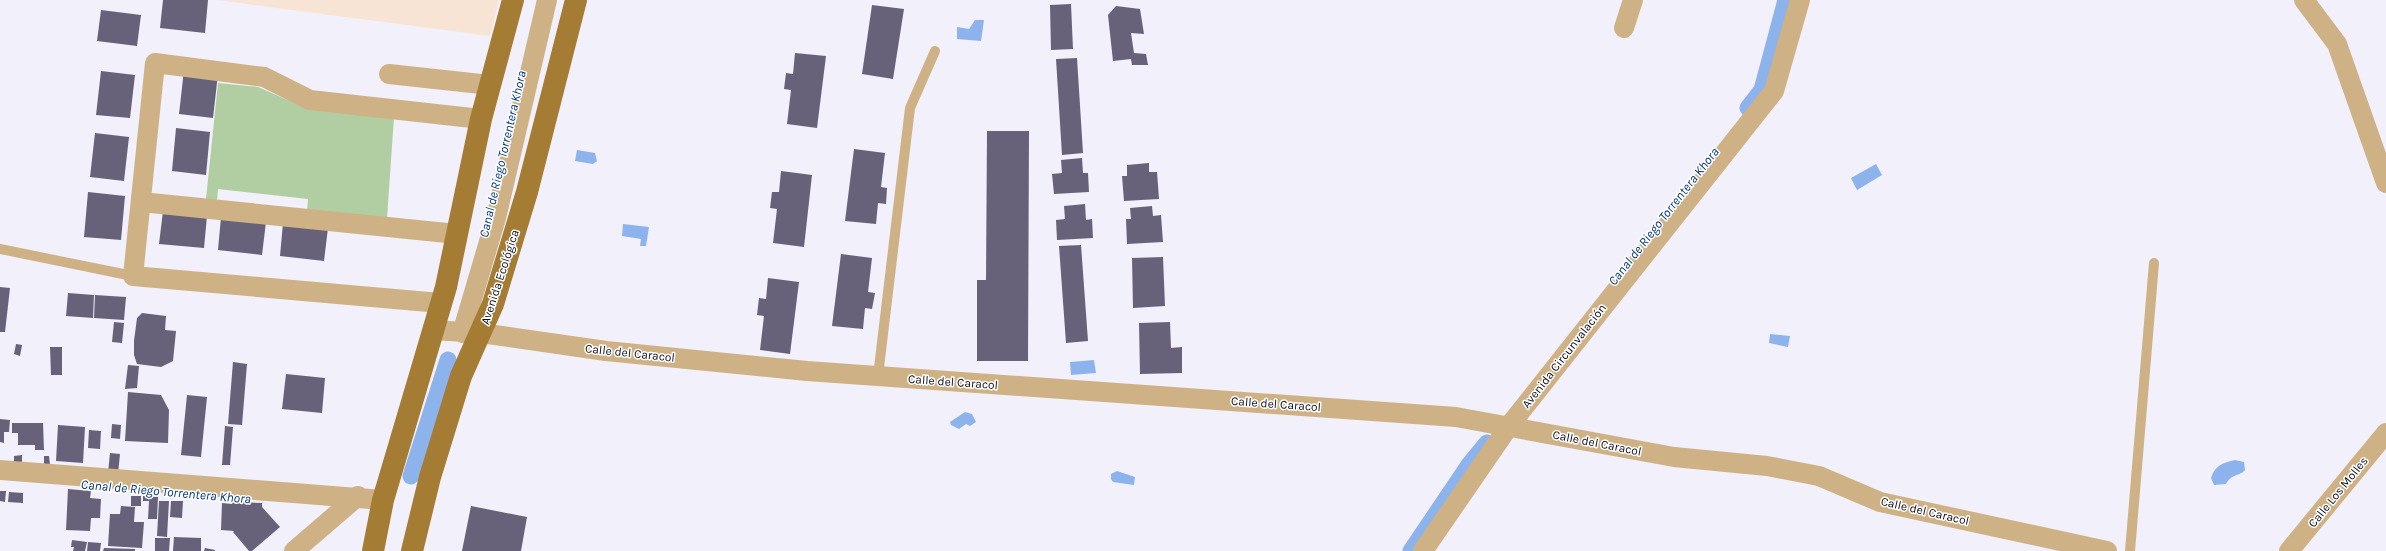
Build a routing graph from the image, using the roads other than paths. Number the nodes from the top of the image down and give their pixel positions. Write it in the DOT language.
graph roads {
  1 [pos="513,0"];
  2 [pos="547,0"];
  3 [pos="576,0"];
  4 [pos="1633,0"];
  5 [pos="1800,0"];
  6 [pos="2304,0"];
  7 [pos="1624,28"];
  8 [pos="935,52"];
  9 [pos="389,74"];
  10 [pos="490,85"];
  11 [pos="481,119"];
  12 [pos="2386,183"];
  13 [pos="141,202"];
  14 [pos="457,234"];
  15 [pos="0,248"];
  16 [pos="2154,263"];
  17 [pos="133,276"];
  18 [pos="440,303"];
  19 [pos="433,330"];
  20 [pos="472,333"];
  21 [pos="878,376"];
  22 [pos="1509,426"];
  23 [pos="2386,433"];
  24 [pos="0,470"];
  25 [pos="358,496"];
  26 [pos="383,500"];
  27 [pos="294,551"];
  28 [pos="373,551"];
  29 [pos="412,551"];
  30 [pos="1423,551"];
  31 [pos="2107,551"];
  32 [pos="2130,551"];
  33 [pos="2289,551"];
  1 -- 10 [label="main road"];
  2 -- 20 [label="street"];
  3 -- 20 [label="main road, Avenida Ecológica"];
  4 -- 7 [label="street"];
  5 -- 22 [label="street, Avenida Circunvalación"];
  6 -- 12 [label="street"];
  8 -- 21 [label="lane"];
  9 -- 10 [label="street"];
  10 -- 11 [label="main road"];
  11 -- 13 [label="street"];
  11 -- 14 [label="main road"];
  13 -- 14 [label="street"];
  13 -- 17 [label="street"];
  14 -- 18 [label="main road"];
  15 -- 17 [label="lane"];
  16 -- 32 [label="lane"];
  17 -- 18 [label="street"];
  18 -- 19 [label="main road"];
  19 -- 20 [label="street, Calle del Caracol"];
  19 -- 26 [label="main road"];
  20 -- 21 [label="street, Calle del Caracol"];
  20 -- 29 [label="main road, Avenida Ecológica"];
  21 -- 22 [label="street, Calle del Caracol"];
  22 -- 30 [label="street, Avenida Circunvalación"];
  22 -- 31 [label="street, Calle del Caracol"];
  23 -- 33 [label="street, Calle Los Molles"];
  24 -- 25 [label="street"];
  25 -- 26 [label="street"];
  25 -- 27 [label="street"];
  26 -- 28 [label="main road"];
}
